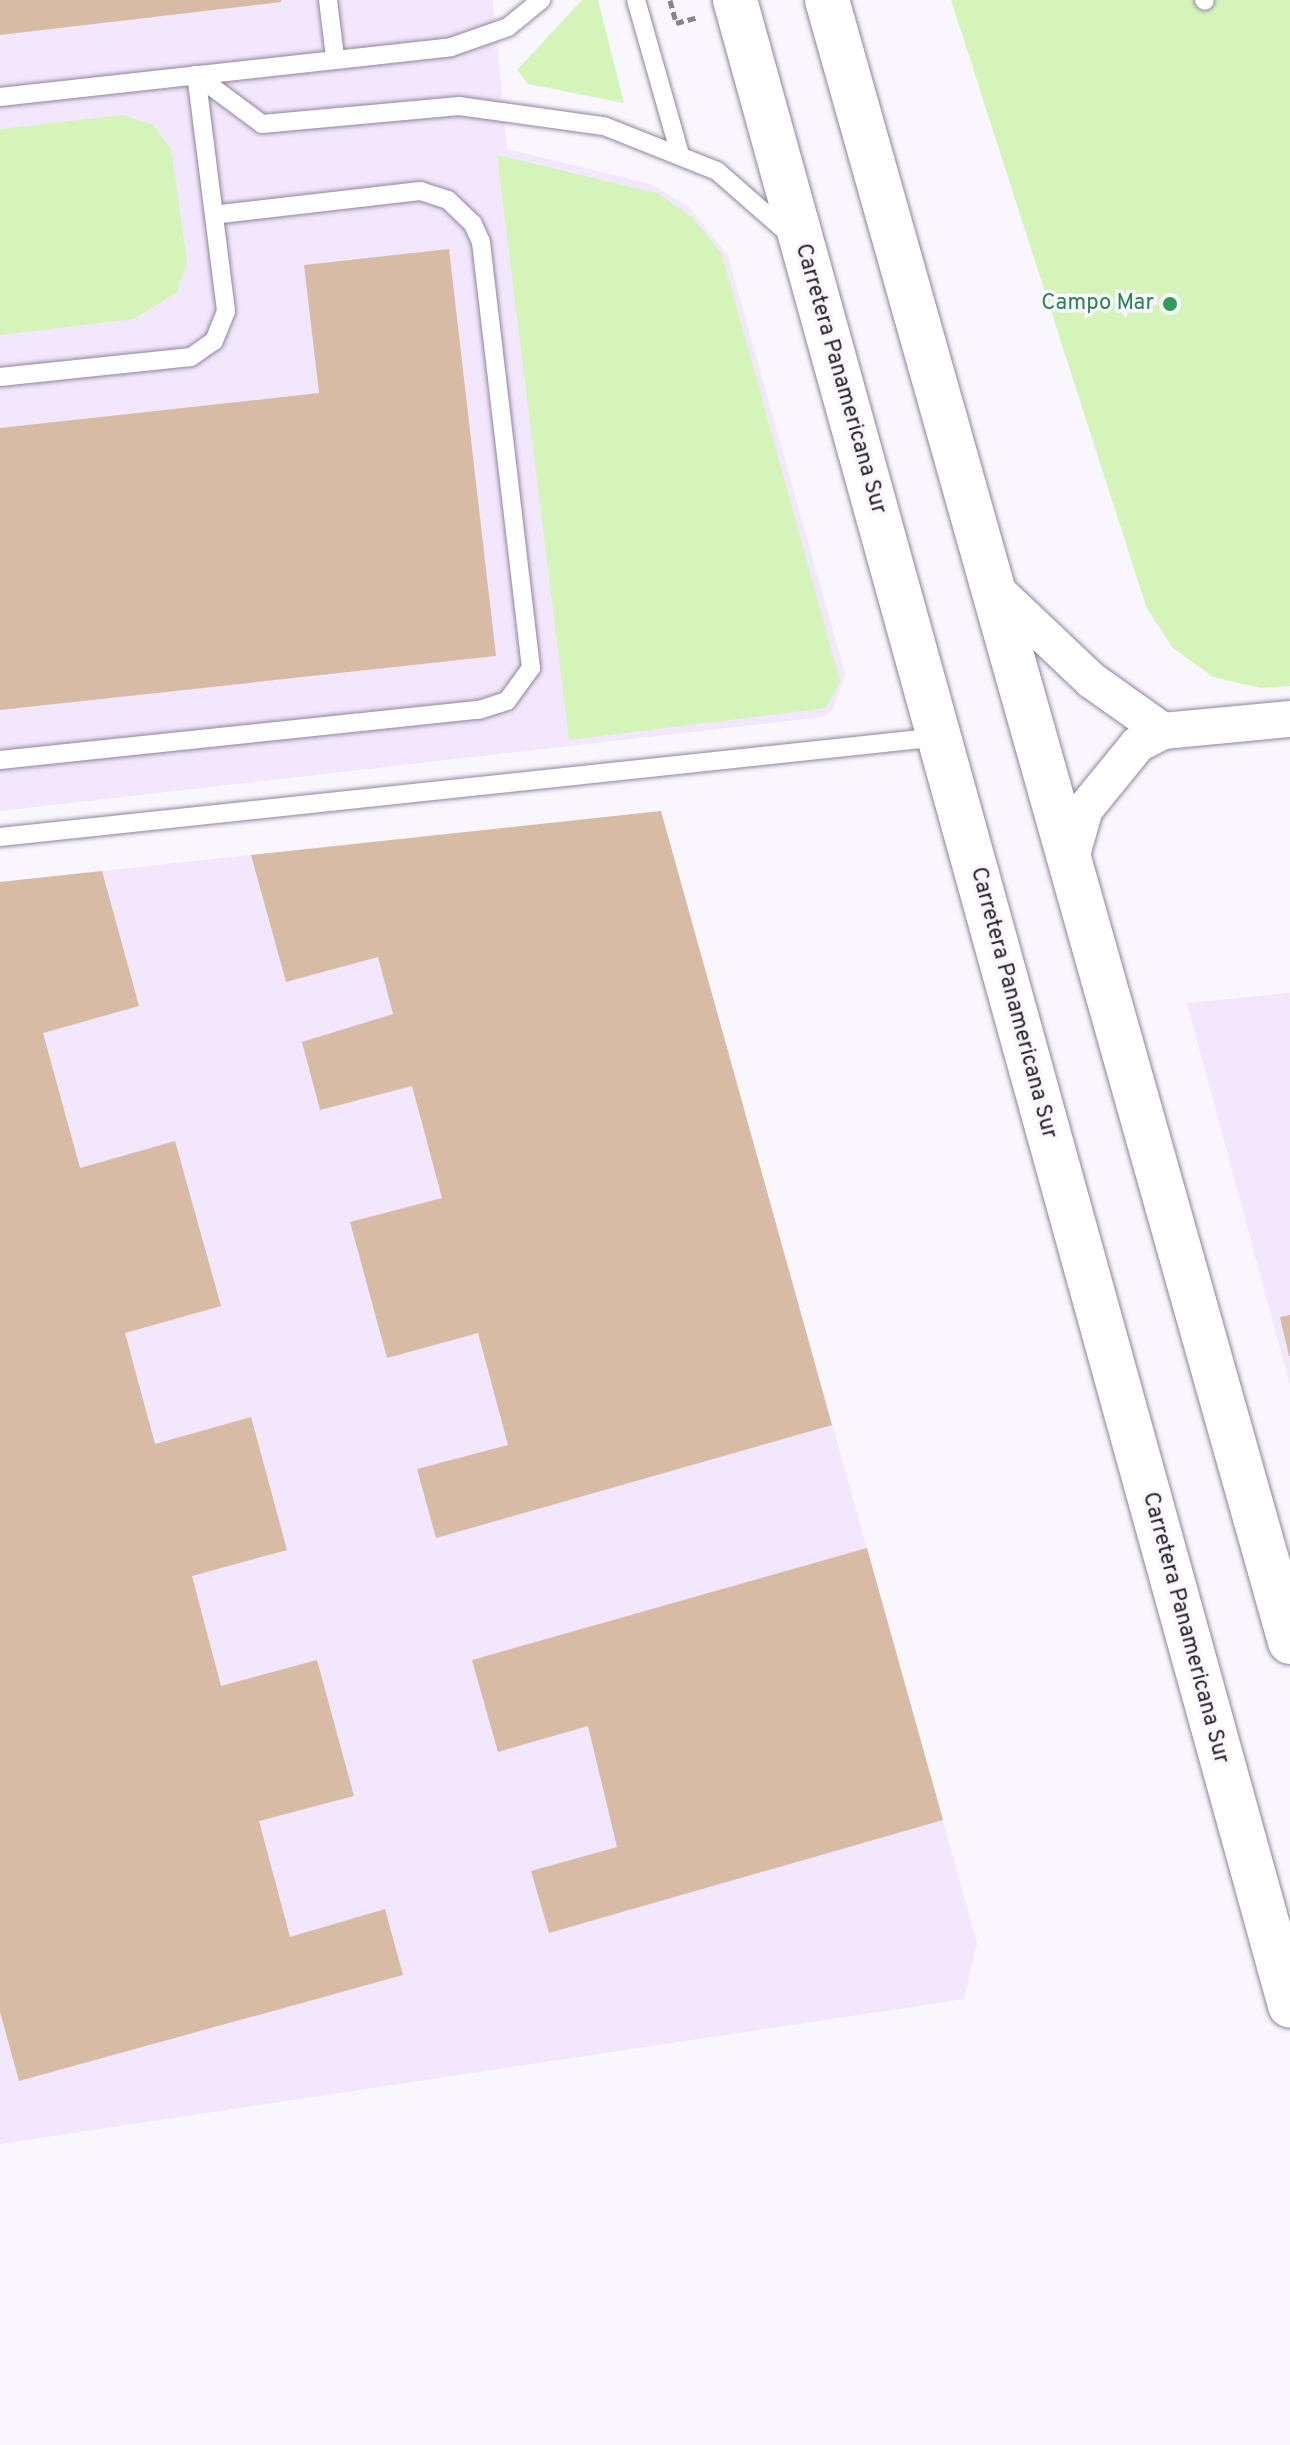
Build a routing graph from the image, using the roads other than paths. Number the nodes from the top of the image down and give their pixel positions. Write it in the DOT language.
graph roads {
  1 [pos="328,0"];
  2 [pos="541,0"];
  3 [pos="636,0"];
  4 [pos="735,0"];
  5 [pos="827,0"];
  6 [pos="335,57"];
  7 [pos="196,75"];
  8 [pos="0,97"];
  9 [pos="680,154"];
  10 [pos="214,215"];
  11 [pos="803,246"];
  12 [pos="0,377"];
  13 [pos="992,586"];
  14 [pos="1290,719"];
  15 [pos="1163,731"];
  16 [pos="940,737"];
  17 [pos="0,760"];
  18 [pos="0,837"];
  19 [pos="1068,867"];
  20 [pos="1290,1642"];
  21 [pos="1290,2006"];
  1 -- 6 [label="lane"];
  2 -- 6 [label="lane"];
  3 -- 9 [label="lane"];
  4 -- 11 [label="highway, Carretera Panamericana Sur"];
  5 -- 13 [label="highway"];
  6 -- 7 [label="lane"];
  7 -- 8 [label="lane"];
  7 -- 9 [label="lane"];
  7 -- 10 [label="lane"];
  9 -- 11 [label="lane"];
  10 -- 12 [label="lane"];
  10 -- 17 [label="lane"];
  11 -- 16 [label="highway, Carretera Panamericana Sur"];
  13 -- 15 [label="street"];
  13 -- 19 [label="highway"];
  14 -- 15 [label="street"];
  15 -- 19 [label="street"];
  16 -- 18 [label="lane"];
  16 -- 21 [label="highway, Carretera Panamericana Sur"];
  19 -- 20 [label="highway"];
}
